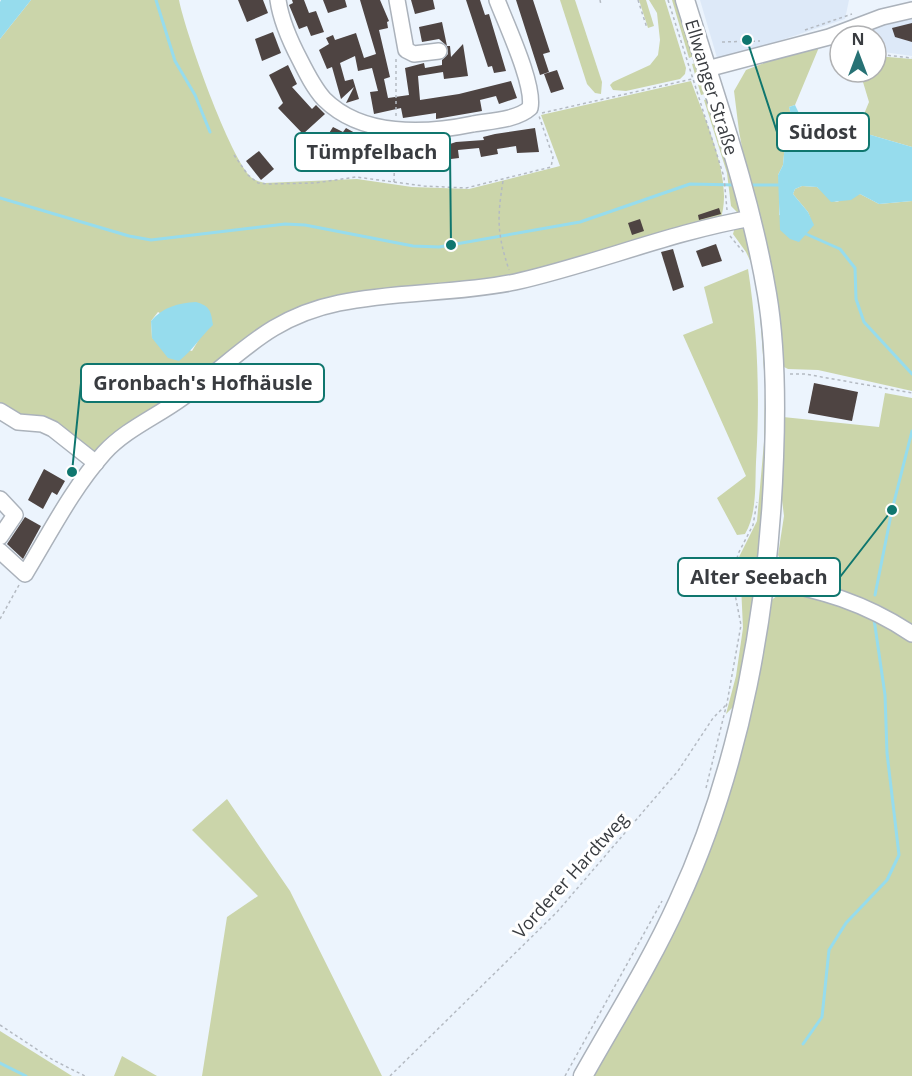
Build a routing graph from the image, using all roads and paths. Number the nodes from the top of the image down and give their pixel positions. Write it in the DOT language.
graph roads {
  1 [pos="278,0"];
  2 [pos="397,0"];
  3 [pos="497,0"];
  4 [pos="600,0"];
  5 [pos="638,0"];
  6 [pos="668,0"];
  7 [pos="685,0"];
  8 [pos="601,5"];
  9 [pos="912,10"];
  10 [pos="856,13"];
  11 [pos="647,28"];
  12 [pos="800,31"];
  13 [pos="768,40"];
  14 [pos="722,42"];
  15 [pos="404,46"];
  16 [pos="439,51"];
  17 [pos="888,55"];
  18 [pos="912,58"];
  19 [pos="700,74"];
  20 [pos="534,111"];
  21 [pos="395,130"];
  22 [pos="234,155"];
  23 [pos="503,181"];
  24 [pos="736,181"];
  25 [pos="394,182"];
  26 [pos="752,218"];
  27 [pos="728,222"];
  28 [pos="745,256"];
  29 [pos="513,282"];
  30 [pos="774,374"];
  31 [pos="912,393"];
  32 [pos="0,411"];
  33 [pos="96,464"];
  34 [pos="0,499"];
  35 [pos="757,501"];
  36 [pos="0,537"];
  37 [pos="0,551"];
  38 [pos="25,574"];
  39 [pos="765,580"];
  40 [pos="0,619"];
  41 [pos="912,634"];
  42 [pos="727,704"];
  43 [pos="705,794"];
  44 [pos="664,898"];
  45 [pos="0,1025"];
  46 [pos="84,1076"];
  47 [pos="390,1076"];
  48 [pos="565,1076"];
  49 [pos="583,1076"];
  1 -- 21 [label="street"];
  2 -- 15 [label="street"];
  3 -- 20 [label="street"];
  4 -- 8 [label="path"];
  5 -- 11 [label="path"];
  6 -- 19 [label="path"];
  7 -- 19 [label="main road, Ellwanger Straße"];
  9 -- 19 [label="street"];
  10 -- 12 [label="path"];
  13 -- 14 [label="path"];
  15 -- 16 [label="street"];
  15 -- 21 [label="path"];
  17 -- 18 [label="path"];
  19 -- 20 [label="path"];
  19 -- 24 [label="main road, Ellwanger Straße"];
  19 -- 24 [label="path"];
  20 -- 21 [label="street"];
  20 -- 23 [label="path"];
  21 -- 25 [label="path"];
  22 -- 25 [label="path"];
  23 -- 25 [label="path"];
  23 -- 29 [label="path"];
  24 -- 26 [label="main road, Ellwanger Straße"];
  24 -- 27 [label="path"];
  26 -- 27 [label="street"];
  26 -- 30 [label="main road, Ellwanger Straße"];
  27 -- 28 [label="path"];
  27 -- 29 [label="street"];
  29 -- 33 [label="street"];
  30 -- 31 [label="path"];
  30 -- 39 [label="main road, Ellwanger Straße"];
  32 -- 33 [label="street"];
  33 -- 38 [label="street"];
  34 -- 36 [label="street"];
  35 -- 42 [label="path"];
  37 -- 38 [label="street"];
  38 -- 40 [label="path"];
  39 -- 41 [label="street"];
  39 -- 49 [label="main road, Ellwanger Straße"];
  42 -- 43 [label="path"];
  42 -- 47 [label="path, Vorderer Hardtweg"];
  44 -- 48 [label="path"];
  45 -- 46 [label="path"];
}
